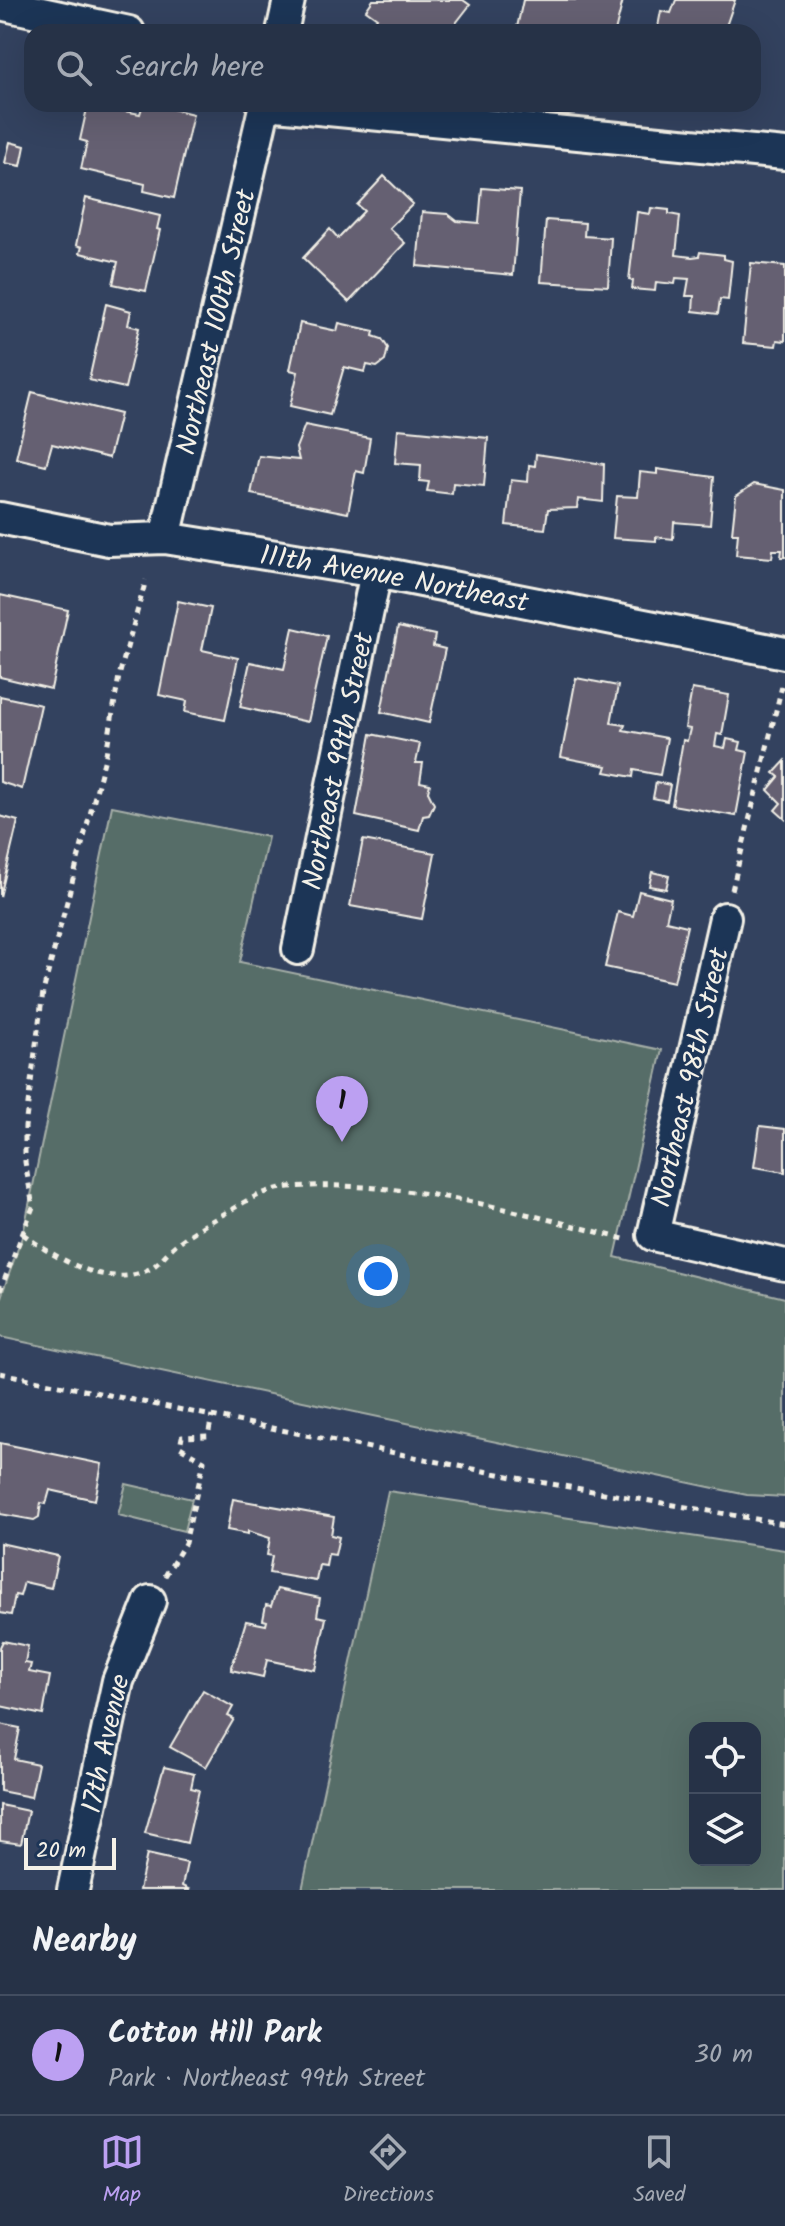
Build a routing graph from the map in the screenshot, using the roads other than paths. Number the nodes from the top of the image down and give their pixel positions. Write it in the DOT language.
graph roads {
  1 [pos="289,0"];
  2 [pos="0,4"];
  3 [pos="92,24"];
  4 [pos="284,24"];
  5 [pos="264,112"];
  6 [pos="349,112"];
  7 [pos="785,154"];
  8 [pos="0,518"];
  9 [pos="165,538"];
  10 [pos="376,572"];
  11 [pos="785,653"];
  12 [pos="725,918"];
  13 [pos="298,949"];
  14 [pos="785,1265"];
  15 [pos="150,1601"];
  16 [pos="73,1890"];
  1 -- 4 [label="street"];
  2 -- 3 [label="street"];
  5 -- 9 [label="street, Northeast 100th Street"];
  6 -- 7 [label="street"];
  8 -- 9 [label="street, 111th Avenue Northeast"];
  9 -- 10 [label="street, 111th Avenue Northeast"];
  10 -- 11 [label="street, 111th Avenue Northeast"];
  10 -- 13 [label="street, Northeast 99th Street"];
  12 -- 14 [label="street, Northeast 98th Street"];
  15 -- 16 [label="street, 17th Avenue"];
}
